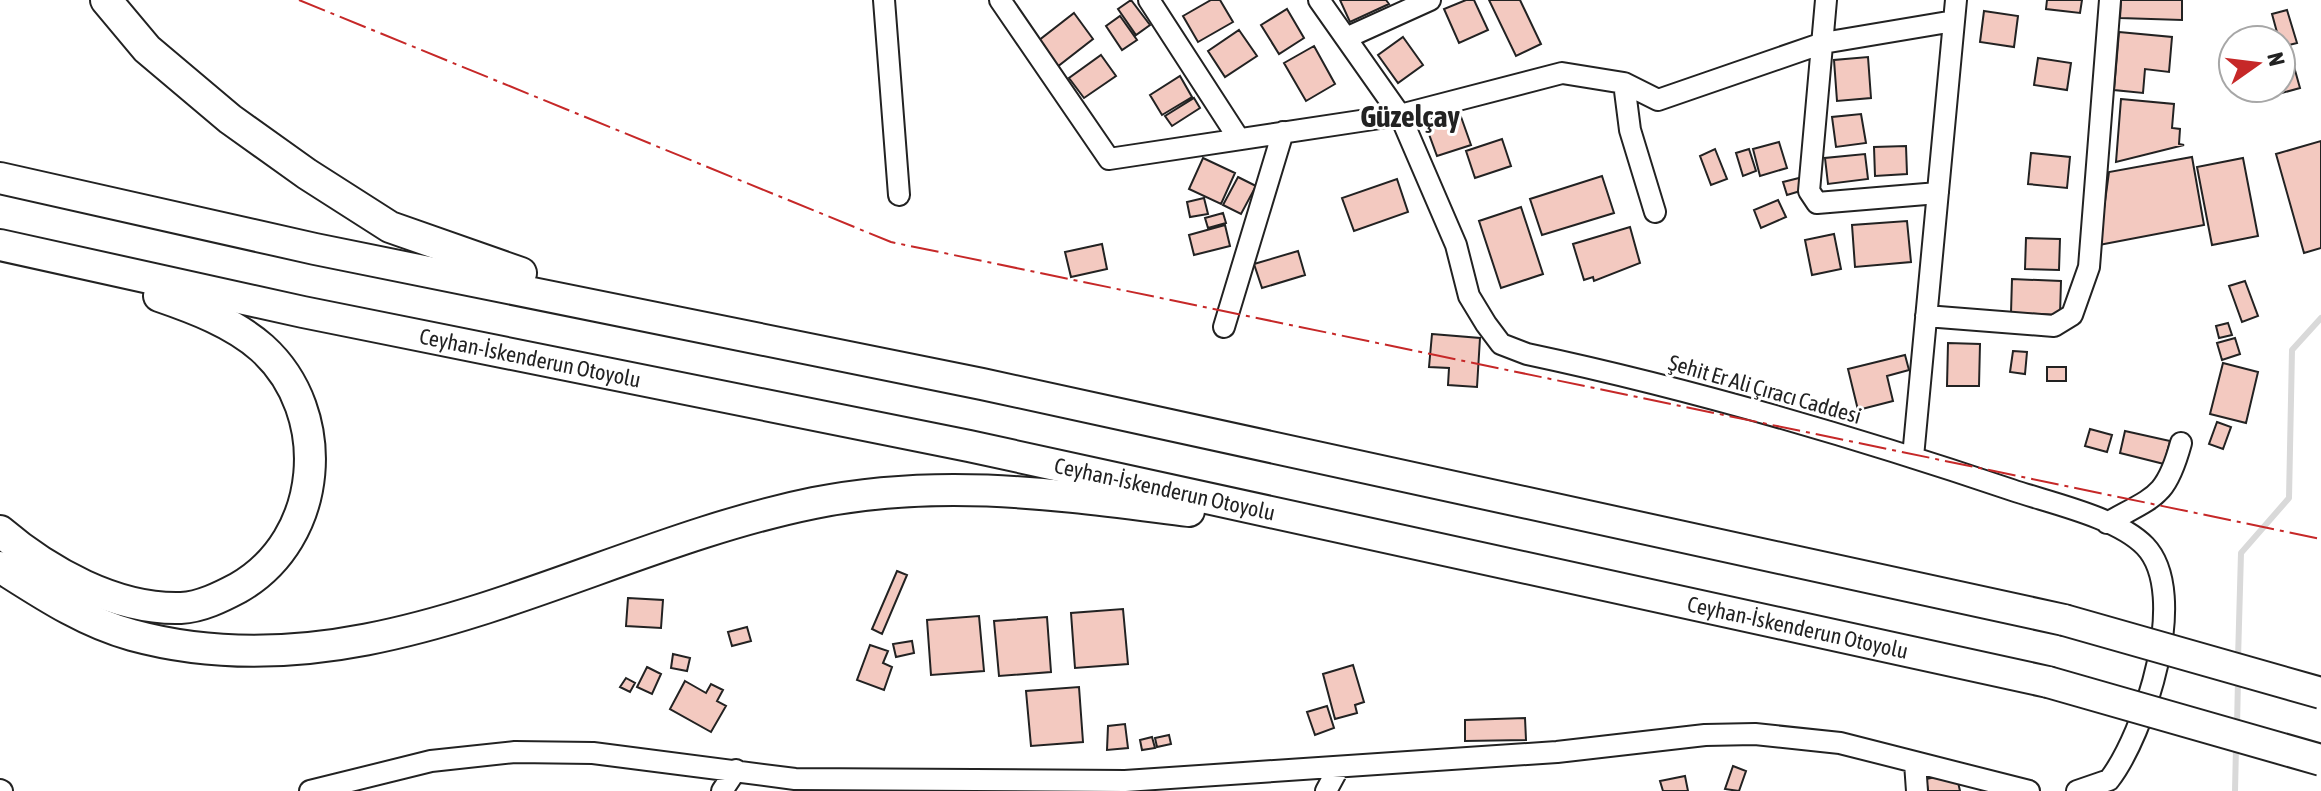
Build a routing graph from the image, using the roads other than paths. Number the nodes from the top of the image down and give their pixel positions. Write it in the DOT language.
graph roads {
  1 [pos="106,0"];
  2 [pos="884,0"];
  3 [pos="1000,0"];
  4 [pos="1149,0"];
  5 [pos="1319,0"];
  6 [pos="1430,0"];
  7 [pos="1826,0"];
  8 [pos="2110,0"];
  9 [pos="1955,10"];
  10 [pos="1346,38"];
  11 [pos="1823,43"];
  12 [pos="1624,83"];
  13 [pos="1400,115"];
  14 [pos="1283,132"];
  15 [pos="1239,139"];
  16 [pos="0,178"];
  17 [pos="1938,193"];
  18 [pos="899,195"];
  19 [pos="1655,212"];
  20 [pos="0,247"];
  21 [pos="1926,316"];
  22 [pos="1224,327"];
  23 [pos="982,384"];
  24 [pos="2181,443"];
  25 [pos="1913,457"];
  26 [pos="2107,523"];
  27 [pos="0,531"];
  28 [pos="1448,549"];
  29 [pos="0,567"];
  30 [pos="2321,693"];
  31 [pos="2321,760"];
  32 [pos="1915,763"];
  33 [pos="1339,767"];
  34 [pos="736,770"];
  35 [pos="393,781"];
  36 [pos="825,785"];
  37 [pos="2113,785"];
  38 [pos="1024,786"];
  39 [pos="310,791"];
  40 [pos="722,791"];
  41 [pos="1326,791"];
  42 [pos="1917,791"];
  43 [pos="2029,791"];
  44 [pos="2077,791"];
  1 -- 23 [label="highway"];
  2 -- 18 [label="street"];
  3 -- 15 [label="street"];
  4 -- 15 [label="street"];
  5 -- 10 [label="street, Şehit Er Ali Çıracı Caddesi"];
  6 -- 10 [label="street"];
  7 -- 11 [label="street"];
  8 -- 21 [label="street"];
  9 -- 11 [label="street"];
  9 -- 17 [label="street"];
  10 -- 13 [label="street, Şehit Er Ali Çıracı Caddesi"];
  11 -- 12 [label="street"];
  11 -- 17 [label="street"];
  12 -- 13 [label="street"];
  12 -- 19 [label="street"];
  13 -- 14 [label="street"];
  13 -- 25 [label="street, Şehit Er Ali Çıracı Caddesi"];
  14 -- 15 [label="street"];
  14 -- 22 [label="street"];
  16 -- 23 [label="highway"];
  17 -- 21 [label="street"];
  20 -- 27 [label="highway"];
  20 -- 28 [label="highway, Ceyhan-İskenderun Otoyolu"];
  21 -- 25 [label="street"];
  23 -- 30 [label="highway, bridge"];
  24 -- 26 [label="street"];
  25 -- 26 [label="street, Şehit Er Ali Çıracı Caddesi"];
  26 -- 37 [label="street, Şehit Er Ali Çıracı Caddesi"];
  28 -- 29 [label="highway"];
  28 -- 31 [label="highway, Ceyhan-İskenderun Otoyolu, bridge"];
  32 -- 33 [label="street"];
  32 -- 42 [label="street"];
  32 -- 43 [label="street"];
  33 -- 38 [label="street"];
  33 -- 41 [label="street"];
  34 -- 35 [label="street"];
  34 -- 36 [label="street"];
  34 -- 40 [label="street"];
  35 -- 39 [label="street"];
  36 -- 38 [label="street"];
  37 -- 44 [label="street"];
}
